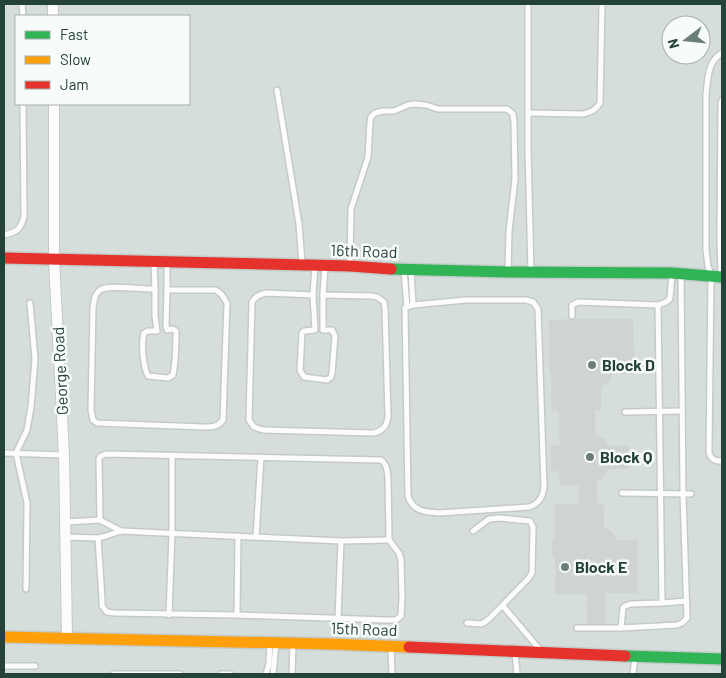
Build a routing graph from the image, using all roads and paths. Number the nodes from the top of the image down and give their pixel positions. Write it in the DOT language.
graph roads {
  1 [pos="528,4"];
  2 [pos="602,4"];
  3 [pos="722,53"];
  4 [pos="277,90"];
  5 [pos="722,100"];
  6 [pos="23,105"];
  7 [pos="54,105"];
  8 [pos="528,113"];
  9 [pos="4,235"];
  10 [pos="721,249"];
  11 [pos="4,258"];
  12 [pos="54,260"];
  13 [pos="154,262"];
  14 [pos="167,262"];
  15 [pos="302,266"];
  16 [pos="320,266"];
  17 [pos="350,266"];
  18 [pos="408,270"];
  19 [pos="508,272"];
  20 [pos="531,272"];
  21 [pos="676,274"];
  22 [pos="718,277"];
  23 [pos="155,289"];
  24 [pos="167,290"];
  25 [pos="313,295"];
  26 [pos="323,295"];
  27 [pos="30,303"];
  28 [pos="658,305"];
  29 [pos="410,306"];
  30 [pos="572,316"];
  31 [pos="167,330"];
  32 [pos="315,330"];
  33 [pos="323,330"];
  34 [pos="157,331"];
  35 [pos="658,411"];
  36 [pos="682,411"];
  37 [pos="625,412"];
  38 [pos="4,452"];
  39 [pos="16,453"];
  40 [pos="64,455"];
  41 [pos="172,455"];
  42 [pos="261,457"];
  43 [pos="722,461"];
  44 [pos="622,493"];
  45 [pos="660,494"];
  46 [pos="683,494"];
  47 [pos="691,494"];
  48 [pos="100,520"];
  49 [pos="66,522"];
  50 [pos="121,531"];
  51 [pos="473,531"];
  52 [pos="172,534"];
  53 [pos="238,536"];
  54 [pos="66,537"];
  55 [pos="256,537"];
  56 [pos="98,538"];
  57 [pos="389,540"];
  58 [pos="341,541"];
  59 [pos="26,589"];
  60 [pos="687,601"];
  61 [pos="662,603"];
  62 [pos="503,606"];
  63 [pos="169,615"];
  64 [pos="237,615"];
  65 [pos="338,619"];
  66 [pos="467,624"];
  67 [pos="577,628"];
  68 [pos="621,628"];
  69 [pos="4,637"];
  70 [pos="67,638"];
  71 [pos="273,643"];
  72 [pos="293,643"];
  73 [pos="392,646"];
  74 [pos="515,652"];
  75 [pos="542,653"];
  76 [pos="635,656"];
  77 [pos="722,659"];
  78 [pos="4,666"];
  79 [pos="35,666"];
  80 [pos="114,674"];
  81 [pos="180,674"];
  82 [pos="221,674"];
  83 [pos="230,674"];
  84 [pos="266,674"];
  85 [pos="273,674"];
  86 [pos="292,674"];
  87 [pos="392,674"];
  88 [pos="517,674"];
  89 [pos="633,674"];
  1 -- 8 [label="lane"];
  2 -- 8 [label="lane"];
  3 -- 22 [label="lane"];
  4 -- 15 [label="lane"];
  5 -- 10 [label="lane"];
  6 -- 9 [label="lane"];
  7 -- 12 [label="street, George Road"];
  8 -- 20 [label="lane"];
  10 -- 22 [label="lane"];
  11 -- 12 [label="street, 16th Road"];
  12 -- 13 [label="street, 16th Road"];
  12 -- 40 [label="street, George Road"];
  13 -- 14 [label="street, 16th Road"];
  13 -- 23 [label="lane"];
  14 -- 15 [label="street, 16th Road"];
  14 -- 24 [label="lane"];
  15 -- 16 [label="street, 16th Road"];
  16 -- 17 [label="street, 16th Road"];
  16 -- 25 [label="lane"];
  16 -- 26 [label="lane"];
  17 -- 18 [label="street, 16th Road"];
  17 -- 19 [label="lane"];
  18 -- 19 [label="street, 16th Road"];
  18 -- 29 [label="lane"];
  19 -- 20 [label="street, 16th Road"];
  20 -- 21 [label="street, 16th Road"];
  21 -- 22 [label="street, 16th Road"];
  21 -- 28 [label="lane"];
  21 -- 36 [label="lane"];
  22 -- 43 [label="lane"];
  23 -- 24 [label="lane"];
  23 -- 34 [label="lane"];
  24 -- 31 [label="lane"];
  25 -- 26 [label="lane"];
  25 -- 32 [label="lane"];
  26 -- 33 [label="lane"];
  27 -- 39 [label="lane"];
  28 -- 30 [label="lane"];
  28 -- 35 [label="lane"];
  29 -- 29 [label="lane"];
  31 -- 34 [label="lane"];
  31 -- 34 [label="lane"];
  32 -- 33 [label="lane"];
  32 -- 33 [label="lane"];
  35 -- 36 [label="lane"];
  35 -- 37 [label="lane"];
  35 -- 45 [label="lane"];
  36 -- 46 [label="lane"];
  38 -- 39 [label="lane"];
  39 -- 40 [label="lane"];
  39 -- 59 [label="lane"];
  40 -- 49 [label="street, George Road"];
  41 -- 42 [label="lane"];
  41 -- 48 [label="lane"];
  41 -- 52 [label="lane"];
  42 -- 55 [label="lane"];
  42 -- 57 [label="lane"];
  44 -- 45 [label="lane"];
  45 -- 46 [label="lane"];
  45 -- 61 [label="lane"];
  46 -- 47 [label="lane"];
  46 -- 60 [label="lane"];
  48 -- 49 [label="lane"];
  48 -- 50 [label="lane"];
  49 -- 54 [label="street, George Road"];
  50 -- 52 [label="lane"];
  50 -- 56 [label="lane"];
  51 -- 62 [label="lane"];
  52 -- 53 [label="lane"];
  52 -- 63 [label="lane"];
  53 -- 55 [label="lane"];
  53 -- 64 [label="lane"];
  54 -- 56 [label="lane"];
  54 -- 70 [label="street, George Road"];
  55 -- 58 [label="lane"];
  56 -- 63 [label="lane"];
  57 -- 58 [label="lane"];
  57 -- 65 [label="lane"];
  58 -- 65 [label="lane"];
  60 -- 61 [label="lane"];
  60 -- 68 [label="lane"];
  61 -- 68 [label="lane"];
  62 -- 66 [label="lane"];
  62 -- 75 [label="lane"];
  63 -- 64 [label="lane"];
  64 -- 65 [label="lane"];
  67 -- 68 [label="lane"];
  69 -- 70 [label="street, 15th Road"];
  70 -- 71 [label="street, 15th Road"];
  71 -- 72 [label="street, 15th Road"];
  71 -- 84 [label="lane"];
  71 -- 85 [label="lane"];
  72 -- 73 [label="street, 15th Road"];
  72 -- 86 [label="lane"];
  73 -- 74 [label="street, 15th Road"];
  73 -- 87 [label="lane"];
  74 -- 75 [label="street, 15th Road"];
  74 -- 88 [label="lane"];
  75 -- 76 [label="street, 15th Road"];
  76 -- 77 [label="street, 15th Road"];
  76 -- 89 [label="lane"];
  78 -- 79 [label="lane"];
  80 -- 81 [label="lane"];
  82 -- 83 [label="lane"];
}
